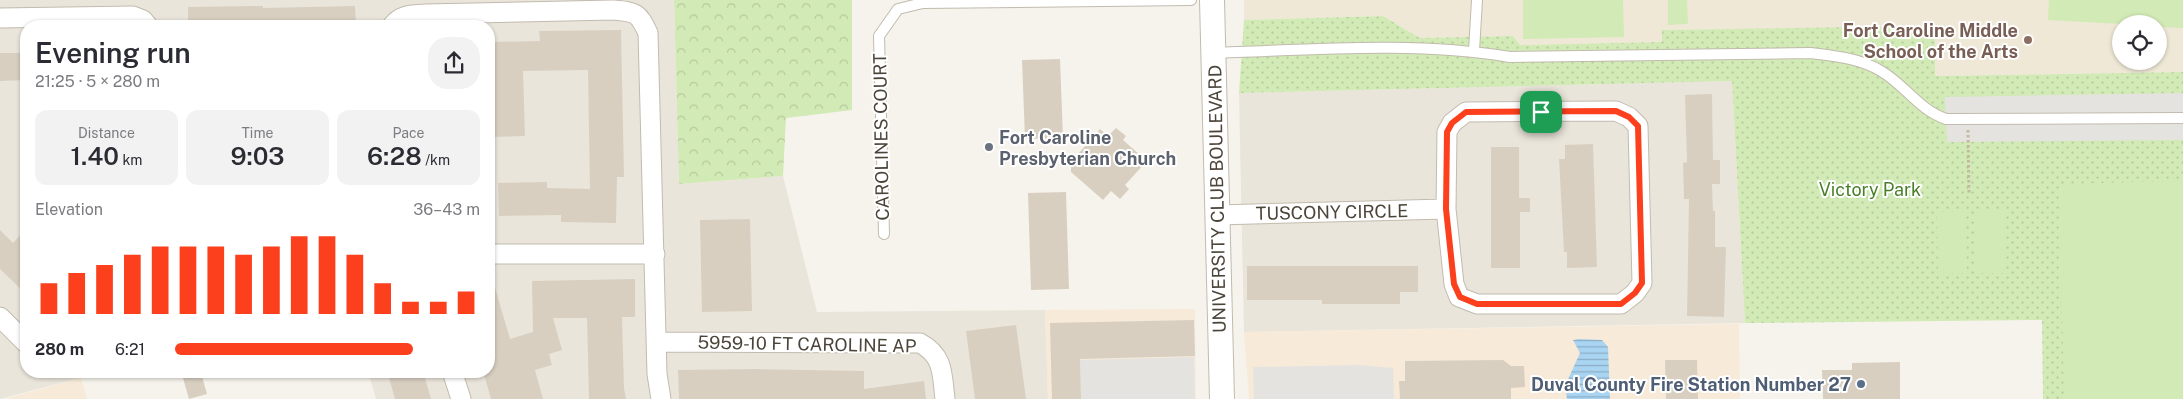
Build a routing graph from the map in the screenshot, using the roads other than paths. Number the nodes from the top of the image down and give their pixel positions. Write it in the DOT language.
graph roads {
  1 [pos="1191,0"];
  2 [pos="1212,0"];
  3 [pos="1477,0"];
  4 [pos="0,18"];
  5 [pos="143,20"];
  6 [pos="397,20"];
  7 [pos="1474,51"];
  8 [pos="1214,53"];
  9 [pos="2183,118"];
  10 [pos="1446,209"];
  11 [pos="1217,215"];
  12 [pos="884,234"];
  13 [pos="495,254"];
  14 [pos="656,254"];
  15 [pos="0,317"];
  16 [pos="20,337"];
  17 [pos="658,342"];
  18 [pos="454,378"];
  19 [pos="461,399"];
  20 [pos="661,399"];
  21 [pos="945,399"];
  22 [pos="1222,399"];
  1 -- 12 [label="lane, CAROLINES COURT"];
  2 -- 8 [label="street, UNIVERSITY CLUB BOULEVARD"];
  3 -- 7 [label="lane"];
  4 -- 5 [label="street"];
  6 -- 14 [label="street"];
  7 -- 8 [label="lane"];
  7 -- 9 [label="lane"];
  8 -- 11 [label="street, UNIVERSITY CLUB BOULEVARD"];
  10 -- 10 [label="street"];
  10 -- 11 [label="street, TUSCONY CIRCLE"];
  11 -- 22 [label="street, UNIVERSITY CLUB BOULEVARD"];
  13 -- 14 [label="street"];
  14 -- 17 [label="street"];
  15 -- 16 [label="street"];
  17 -- 20 [label="street"];
  17 -- 21 [label="street, 5959-10 FT CAROLINE AP"];
  18 -- 19 [label="street"];
}
